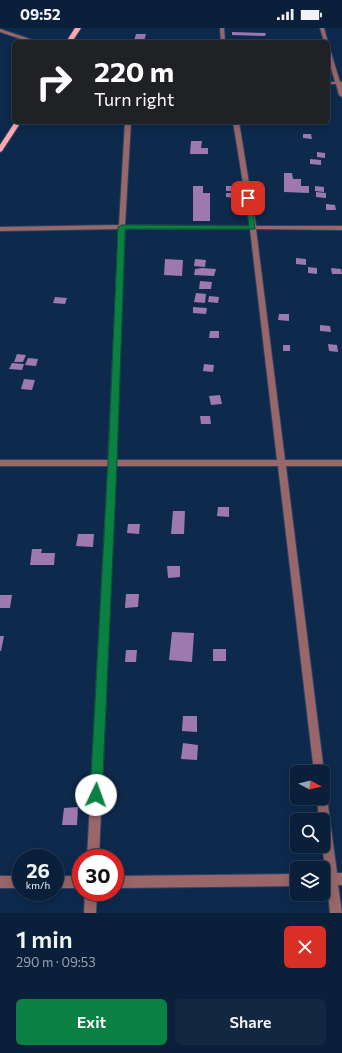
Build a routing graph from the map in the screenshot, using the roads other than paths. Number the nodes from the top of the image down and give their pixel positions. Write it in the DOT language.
graph roads {
  1 [pos="78,28"];
  2 [pos="222,28"];
  3 [pos="322,28"];
  4 [pos="0,30"];
  5 [pos="28,40"];
  6 [pos="70,40"];
  7 [pos="223,40"];
  8 [pos="325,40"];
  9 [pos="330,55"];
  10 [pos="340,83"];
  11 [pos="342,95"];
  12 [pos="17,124"];
  13 [pos="128,124"];
  14 [pos="236,124"];
  15 [pos="0,150"];
  16 [pos="122,227"];
  17 [pos="253,228"];
  18 [pos="342,228"];
  19 [pos="0,229"];
  20 [pos="0,463"];
  21 [pos="112,463"];
  22 [pos="281,463"];
  23 [pos="342,463"];
  24 [pos="318,765"];
  25 [pos="323,805"];
  26 [pos="93,849"];
  27 [pos="332,879"];
  28 [pos="290,880"];
  29 [pos="0,882"];
  30 [pos="12,882"];
  31 [pos="124,882"];
  32 [pos="91,901"];
  33 [pos="90,913"];
  34 [pos="336,913"];
  1 -- 6 [label="main road"];
  2 -- 7 [label="street"];
  3 -- 8 [label="street"];
  4 -- 5 [label="street"];
  9 -- 10 [label="street"];
  10 -- 11 [label="street"];
  12 -- 15 [label="main road"];
  13 -- 16 [label="street"];
  14 -- 17 [label="street"];
  16 -- 17 [label="street"];
  16 -- 19 [label="street"];
  16 -- 21 [label="street"];
  17 -- 18 [label="street"];
  17 -- 22 [label="street"];
  20 -- 21 [label="street"];
  21 -- 22 [label="street"];
  21 -- 26 [label="street"];
  22 -- 23 [label="street"];
  22 -- 24 [label="street"];
  25 -- 27 [label="street"];
  27 -- 34 [label="street"];
  28 -- 31 [label="street"];
  29 -- 30 [label="street"];
  32 -- 33 [label="street"];
}
